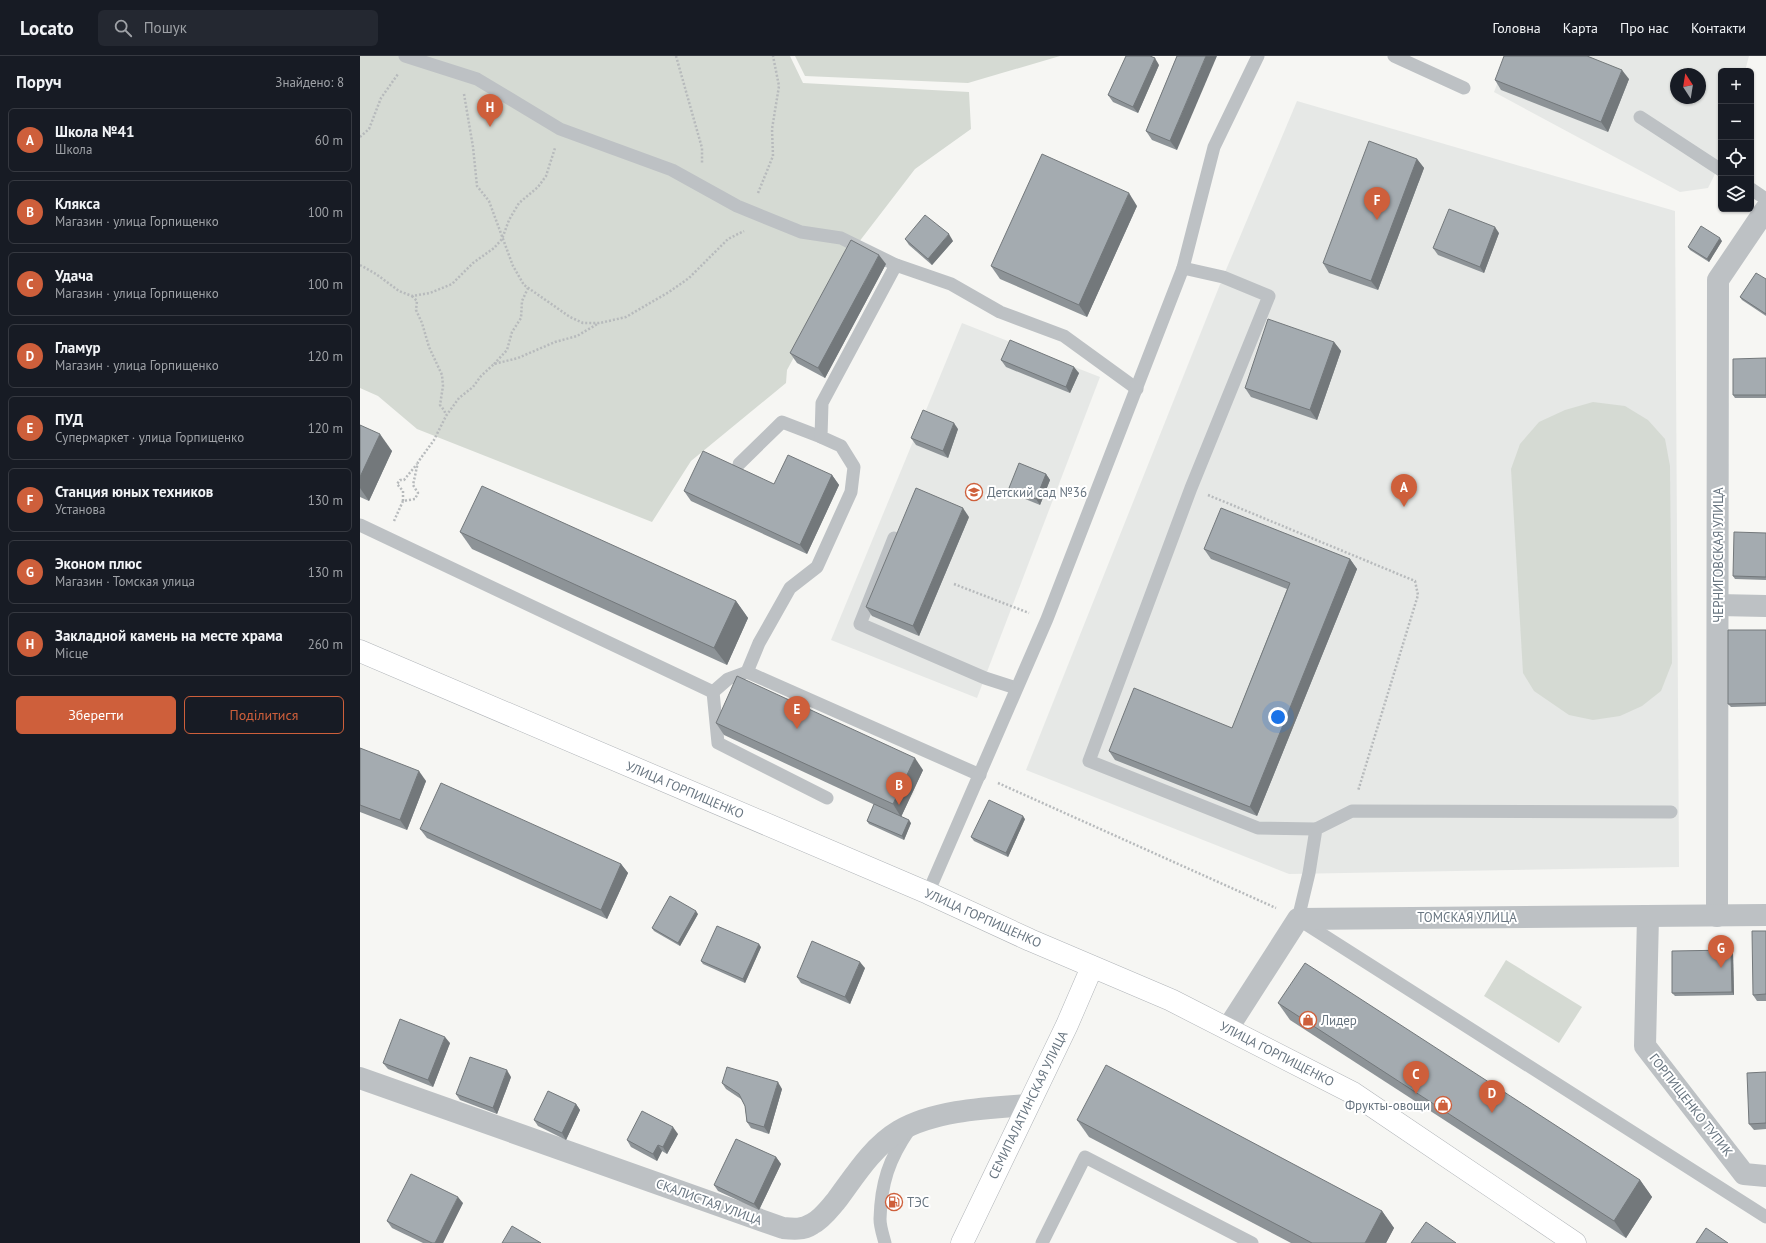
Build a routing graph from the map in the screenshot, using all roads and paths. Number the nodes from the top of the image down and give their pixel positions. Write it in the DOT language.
graph roads {
  1 [pos="405,56"];
  2 [pos="676,56"];
  3 [pos="773,56"];
  4 [pos="1258,56"];
  5 [pos="1394,56"];
  6 [pos="424,63"];
  7 [pos="463,75"];
  8 [pos="1464,88"];
  9 [pos="1640,117"];
  10 [pos="558,128"];
  11 [pos="360,137"];
  12 [pos="1718,168"];
  13 [pos="702,186"];
  14 [pos="1754,191"];
  15 [pos="1766,199"];
  16 [pos="1766,209"];
  17 [pos="751,212"];
  18 [pos="748,230"];
  19 [pos="502,239"];
  20 [pos="360,265"];
  21 [pos="896,265"];
  22 [pos="1183,268"];
  23 [pos="528,288"];
  24 [pos="412,296"];
  25 [pos="600,323"];
  26 [pos="494,364"];
  27 [pos="1137,389"];
  28 [pos="446,416"];
  29 [pos="821,437"];
  30 [pos="418,462"];
  31 [pos="738,464"];
  32 [pos="1191,488"];
  33 [pos="403,501"];
  34 [pos="360,525"];
  35 [pos="387,538"];
  36 [pos="894,538"];
  37 [pos="954,584"];
  38 [pos="1718,605"];
  39 [pos="1766,606"];
  40 [pos="1047,619"];
  41 [pos="360,651"];
  42 [pos="747,672"];
  43 [pos="1016,688"];
  44 [pos="713,692"];
  45 [pos="980,774"];
  46 [pos="827,798"];
  47 [pos="1352,811"];
  48 [pos="1671,812"];
  49 [pos="1316,829"];
  50 [pos="928,893"];
  51 [pos="1766,915"];
  52 [pos="1648,916"];
  53 [pos="1717,916"];
  54 [pos="1298,918"];
  55 [pos="1092,967"];
  56 [pos="1228,1028"];
  57 [pos="360,1078"];
  58 [pos="1028,1106"];
  59 [pos="913,1123"];
  60 [pos="1744,1174"];
  61 [pos="1766,1176"];
  62 [pos="1731,1194"];
  63 [pos="1766,1216"];
  64 [pos="965,1242"];
  65 [pos="885,1243"];
  66 [pos="1042,1243"];
  67 [pos="1252,1243"];
  68 [pos="1575,1243"];
  1 -- 6 [label="lane"];
  2 -- 13 [label="path"];
  3 -- 17 [label="path"];
  4 -- 22 [label="lane"];
  5 -- 8 [label="lane"];
  6 -- 7 [label="lane"];
  6 -- 11 [label="path"];
  7 -- 10 [label="lane"];
  7 -- 19 [label="path"];
  9 -- 12 [label="lane"];
  10 -- 13 [label="lane"];
  10 -- 19 [label="path"];
  13 -- 17 [label="lane"];
  14 -- 15 [label="lane"];
  16 -- 38 [label="street, ЧЕРНИГОВСКАЯ УЛИЦА"];
  17 -- 21 [label="lane"];
  18 -- 25 [label="path"];
  19 -- 23 [label="path"];
  19 -- 24 [label="path"];
  20 -- 24 [label="path"];
  21 -- 27 [label="lane"];
  21 -- 29 [label="lane"];
  22 -- 27 [label="lane"];
  22 -- 32 [label="lane"];
  23 -- 25 [label="path"];
  23 -- 26 [label="path"];
  24 -- 28 [label="path"];
  25 -- 26 [label="path"];
  26 -- 28 [label="path"];
  27 -- 40 [label="lane"];
  28 -- 30 [label="path"];
  29 -- 31 [label="lane"];
  29 -- 42 [label="lane"];
  30 -- 33 [label="path"];
  30 -- 33 [label="path"];
  32 -- 47 [label="path"];
  32 -- 49 [label="lane"];
  33 -- 35 [label="path"];
  34 -- 35 [label="lane"];
  35 -- 44 [label="lane"];
  36 -- 43 [label="lane"];
  37 -- 40 [label="path"];
  38 -- 39 [label="street"];
  38 -- 53 [label="street, ЧЕРНИГОВСКАЯ УЛИЦА"];
  40 -- 43 [label="lane"];
  41 -- 50 [label="main road, УЛИЦА ГОРПИЩЕНКО"];
  42 -- 44 [label="lane"];
  42 -- 45 [label="lane"];
  43 -- 45 [label="lane"];
  44 -- 46 [label="lane"];
  45 -- 50 [label="lane"];
  45 -- 54 [label="path"];
  47 -- 48 [label="lane"];
  47 -- 49 [label="lane"];
  49 -- 54 [label="lane"];
  50 -- 55 [label="main road, УЛИЦА ГОРПИЩЕНКО"];
  51 -- 53 [label="street, ТОМСКАЯ УЛИЦА"];
  52 -- 53 [label="street, ТОМСКАЯ УЛИЦА"];
  52 -- 54 [label="street, ТОМСКАЯ УЛИЦА"];
  52 -- 60 [label="street, ГОРПИЩЕНКО ТУПИК"];
  54 -- 56 [label="street"];
  54 -- 62 [label="lane"];
  55 -- 56 [label="main road, УЛИЦА ГОРПИЩЕНКО"];
  55 -- 58 [label="main road, СЕМИПАЛАТИНСКАЯ УЛИЦА"];
  56 -- 68 [label="main road, УЛИЦА ГОРПИЩЕНКО"];
  57 -- 59 [label="street, СКАЛИСТАЯ УЛИЦА"];
  58 -- 59 [label="street, СКАЛИСТАЯ УЛИЦА"];
  58 -- 64 [label="main road, СЕМИПАЛАТИНСКАЯ УЛИЦА"];
  59 -- 65 [label="lane"];
  60 -- 61 [label="street"];
  60 -- 62 [label="lane"];
  62 -- 63 [label="lane"];
  66 -- 67 [label="lane"];
}
